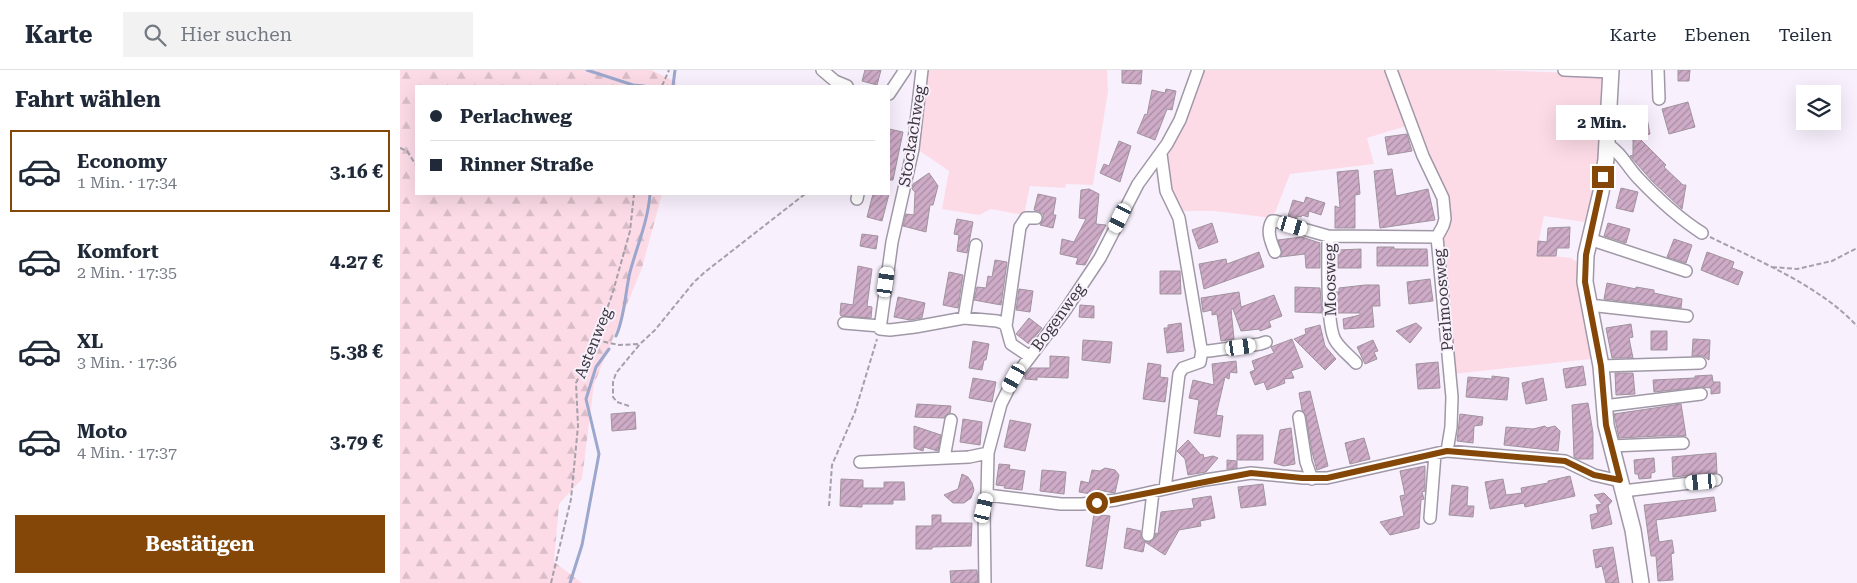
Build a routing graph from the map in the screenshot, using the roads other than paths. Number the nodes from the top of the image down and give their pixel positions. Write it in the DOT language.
graph roads {
  1 [pos="822,70"];
  2 [pos="905,70"];
  3 [pos="922,70"];
  4 [pos="1198,70"];
  5 [pos="1391,70"];
  6 [pos="1564,70"];
  7 [pos="1659,70"];
  8 [pos="1611,71"];
  9 [pos="845,85"];
  10 [pos="890,92"];
  11 [pos="1659,99"];
  12 [pos="1607,144"];
  13 [pos="1161,154"];
  14 [pos="1036,218"];
  15 [pos="1702,233"];
  16 [pos="1328,236"];
  17 [pos="1437,237"];
  18 [pos="1589,239"];
  19 [pos="976,245"];
  20 [pos="1275,252"];
  21 [pos="1686,270"];
  22 [pos="1589,305"];
  23 [pos="1688,316"];
  24 [pos="964,318"];
  25 [pos="844,323"];
  26 [pos="1006,326"];
  27 [pos="880,328"];
  28 [pos="1266,342"];
  29 [pos="1202,350"];
  30 [pos="1029,356"];
  31 [pos="1356,363"];
  32 [pos="1700,363"];
  33 [pos="1601,366"];
  34 [pos="1701,394"];
  35 [pos="1604,406"];
  36 [pos="1300,417"];
  37 [pos="951,420"];
  38 [pos="1683,443"];
  39 [pos="1611,446"];
  40 [pos="1447,451"];
  41 [pos="988,453"];
  42 [pos="1435,454"];
  43 [pos="944,458"];
  44 [pos="860,462"];
  45 [pos="1312,479"];
  46 [pos="1716,480"];
  47 [pos="1621,486"];
  48 [pos="1159,491"];
  49 [pos="987,495"];
  50 [pos="1430,518"];
  51 [pos="1148,535"];
  52 [pos="985,583"];
  53 [pos="1641,583"];
  1 -- 9 [label="street"];
  2 -- 10 [label="street"];
  3 -- 27 [label="street, Stockachweg"];
  4 -- 13 [label="street, Bogenweg"];
  5 -- 17 [label="street, Perlmoosweg"];
  6 -- 8 [label="street"];
  7 -- 11 [label="street"];
  8 -- 12 [label="main road"];
  12 -- 15 [label="street"];
  12 -- 18 [label="main road"];
  13 -- 29 [label="street"];
  13 -- 30 [label="street, Bogenweg"];
  14 -- 26 [label="street"];
  16 -- 17 [label="street, Moosweg"];
  16 -- 20 [label="street"];
  16 -- 31 [label="street, Moosweg"];
  17 -- 40 [label="street, Perlmoosweg"];
  18 -- 21 [label="street"];
  18 -- 22 [label="main road"];
  19 -- 24 [label="street"];
  22 -- 23 [label="street"];
  22 -- 33 [label="main road"];
  24 -- 26 [label="street"];
  24 -- 27 [label="street"];
  25 -- 27 [label="street"];
  26 -- 30 [label="street"];
  28 -- 29 [label="street"];
  29 -- 48 [label="street"];
  30 -- 41 [label="street, Bogenweg"];
  32 -- 33 [label="street"];
  33 -- 35 [label="main road"];
  34 -- 35 [label="street"];
  35 -- 39 [label="main road"];
  36 -- 45 [label="street"];
  37 -- 43 [label="street"];
  38 -- 39 [label="street"];
  39 -- 47 [label="main road"];
  40 -- 42 [label="street"];
  40 -- 47 [label="street"];
  41 -- 43 [label="street"];
  41 -- 49 [label="street, Bogenweg"];
  42 -- 45 [label="street"];
  42 -- 50 [label="street"];
  43 -- 44 [label="street"];
  45 -- 48 [label="street"];
  46 -- 47 [label="street"];
  47 -- 53 [label="main road"];
  48 -- 49 [label="street"];
  48 -- 51 [label="street"];
  49 -- 52 [label="street, Bogenweg"];
}
